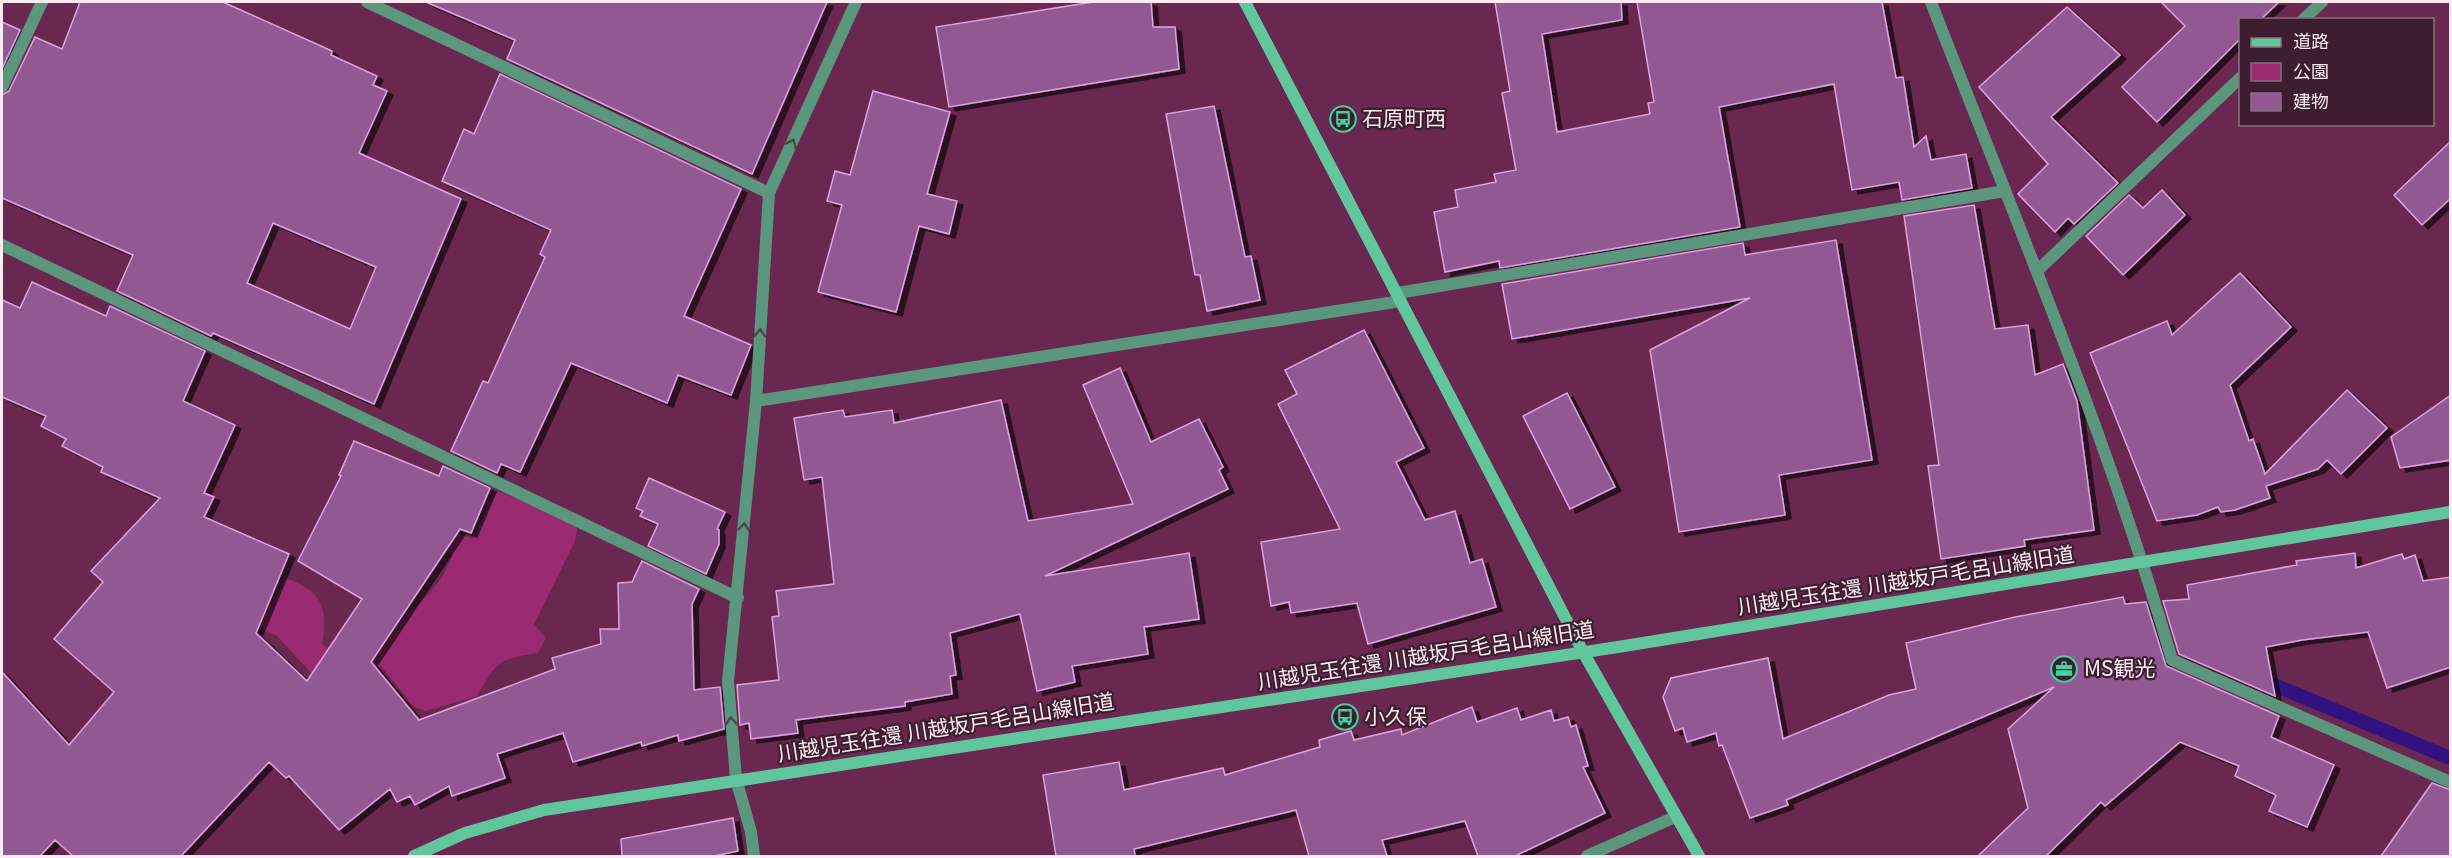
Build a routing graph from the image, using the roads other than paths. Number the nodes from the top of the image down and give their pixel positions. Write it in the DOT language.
graph roads {
  1 [pos="42,2"];
  2 [pos="367,2"];
  3 [pos="856,2"];
  4 [pos="1245,2"];
  5 [pos="1931,2"];
  6 [pos="2322,2"];
  7 [pos="2305,18"];
  8 [pos="2239,80"];
  9 [pos="2,87"];
  10 [pos="2005,191"];
  11 [pos="769,193"];
  12 [pos="2,245"];
  13 [pos="2037,271"];
  14 [pos="1399,297"];
  15 [pos="756,401"];
  16 [pos="2451,512"];
  17 [pos="2144,563"];
  18 [pos="738,598"];
  19 [pos="1583,652"];
  20 [pos="736,779"];
  21 [pos="2451,782"];
  22 [pos="1675,817"];
  23 [pos="414,856"];
  24 [pos="754,856"];
  25 [pos="1587,856"];
  26 [pos="1699,856"];
  1 -- 9 [label="street"];
  2 -- 11 [label="street"];
  11 -- 3 [label="street, one-way"];
  4 -- 14 [label="street"];
  5 -- 10 [label="street"];
  6 -- 7 [label="street"];
  8 -- 13 [label="street"];
  10 -- 13 [label="street"];
  10 -- 14 [label="street"];
  15 -- 11 [label="street, one-way"];
  12 -- 18 [label="street"];
  13 -- 17 [label="street"];
  14 -- 15 [label="street"];
  14 -- 19 [label="street"];
  18 -- 15 [label="street, one-way"];
  16 -- 17 [label="street, 川越児玉往還 川越坂戸毛呂山線旧道"];
  17 -- 19 [label="street, 川越児玉往還 川越坂戸毛呂山線旧道"];
  17 -- 21 [label="street"];
  20 -- 18 [label="street, one-way"];
  19 -- 20 [label="street, 川越児玉往還 川越坂戸毛呂山線旧道"];
  19 -- 22 [label="street"];
  20 -- 23 [label="street, 川越児玉往還 川越坂戸毛呂山線旧道"];
  20 -- 24 [label="street"];
  22 -- 25 [label="street"];
  22 -- 26 [label="street"];
}
